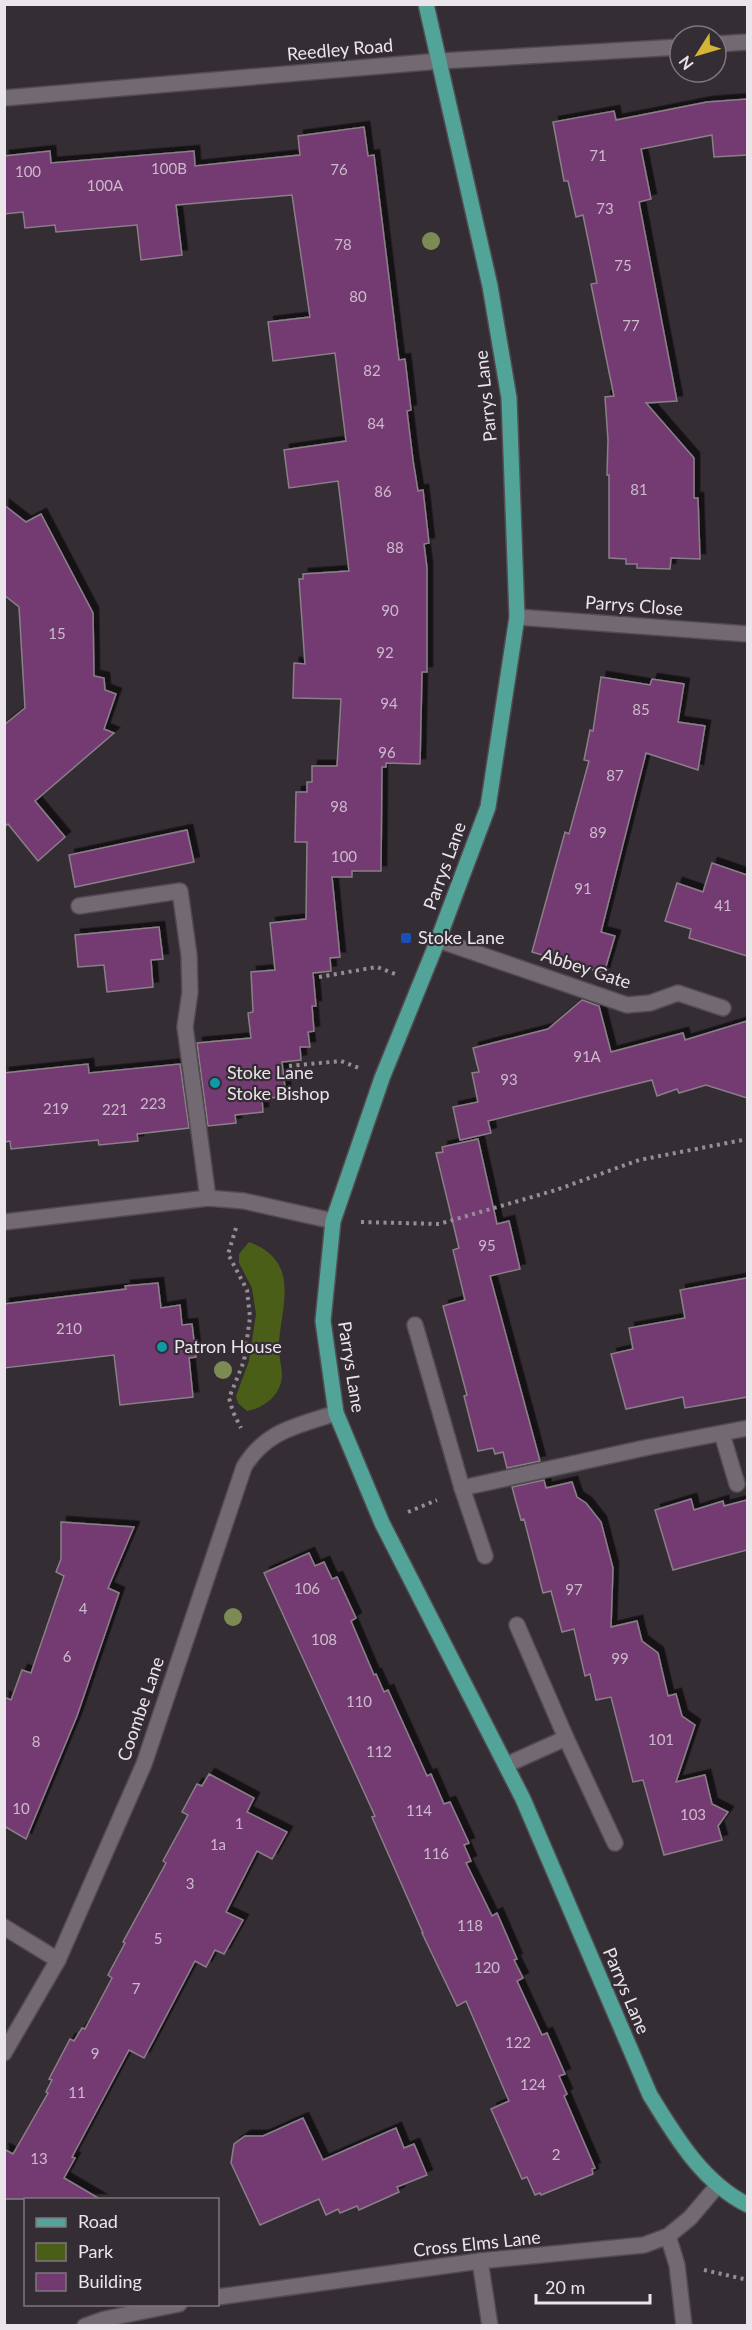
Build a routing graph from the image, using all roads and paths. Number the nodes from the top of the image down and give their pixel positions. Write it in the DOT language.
graph roads {
  1 [pos="426,4"];
  2 [pos="747,42"];
  3 [pos="728,43"];
  4 [pos="668,48"];
  5 [pos="440,62"];
  6 [pos="4,99"];
  7 [pos="517,617"];
  8 [pos="747,634"];
  9 [pos="79,906"];
  10 [pos="438,940"];
  11 [pos="377,967"];
  12 [pos="320,977"];
  13 [pos="723,1008"];
  14 [pos="341,1060"];
  15 [pos="290,1066"];
  16 [pos="747,1139"];
  17 [pos="208,1198"];
  18 [pos="244,1202"];
  19 [pos="333,1221"];
  20 [pos="4,1222"];
  21 [pos="415,1325"];
  22 [pos="336,1413"];
  23 [pos="747,1428"];
  24 [pos="722,1434"];
  25 [pos="252,1454"];
  26 [pos="737,1484"];
  27 [pos="462,1488"];
  28 [pos="382,1523"];
  29 [pos="485,1556"];
  30 [pos="517,1625"];
  31 [pos="566,1738"];
  32 [pos="506,1765"];
  33 [pos="615,1843"];
  34 [pos="4,1927"];
  35 [pos="58,1960"];
  36 [pos="4,2053"];
  37 [pos="718,2185"];
  38 [pos="747,2205"];
  39 [pos="668,2236"];
  40 [pos="480,2261"];
  41 [pos="677,2265"];
  42 [pos="747,2280"];
  43 [pos="219,2297"];
  44 [pos="171,2306"];
  45 [pos="106,2322"];
  46 [pos="85,2325"];
  47 [pos="490,2325"];
  48 [pos="684,2325"];
  1 -- 5 [label="main road, Parrys Lane"];
  2 -- 3 [label="street"];
  4 -- 5 [label="street, Reedley Road"];
  5 -- 6 [label="street, Reedley Road"];
  5 -- 7 [label="main road, Parrys Lane"];
  7 -- 8 [label="street, Parrys Close"];
  7 -- 10 [label="main road, Parrys Lane"];
  9 -- 17 [label="street"];
  10 -- 13 [label="street, Abbey Gate"];
  10 -- 19 [label="main road, Parrys Lane"];
  11 -- 12 [label="path"];
  14 -- 15 [label="path"];
  16 -- 19 [label="path"];
  17 -- 18 [label="street"];
  17 -- 20 [label="street"];
  18 -- 19 [label="street"];
  18 -- 25 [label="path"];
  19 -- 22 [label="main road, Parrys Lane"];
  21 -- 27 [label="street"];
  22 -- 25 [label="street, Coombe Lane"];
  22 -- 28 [label="main road, Parrys Lane"];
  23 -- 24 [label="street"];
  24 -- 26 [label="street"];
  24 -- 27 [label="street"];
  25 -- 35 [label="street, Coombe Lane"];
  27 -- 28 [label="path"];
  27 -- 29 [label="street"];
  28 -- 32 [label="main road, Parrys Lane"];
  30 -- 31 [label="street"];
  31 -- 32 [label="street"];
  31 -- 33 [label="street"];
  32 -- 37 [label="main road, Parrys Lane"];
  34 -- 35 [label="street"];
  35 -- 36 [label="street, Coombe Lane"];
  37 -- 38 [label="main road, Parrys Lane"];
  37 -- 39 [label="street, Cross Elms Lane"];
  39 -- 40 [label="street, Cross Elms Lane"];
  39 -- 41 [label="street"];
  40 -- 43 [label="street, Cross Elms Lane"];
  40 -- 47 [label="street"];
  41 -- 42 [label="path"];
  41 -- 48 [label="street"];
  44 -- 45 [label="street"];
  45 -- 46 [label="street"];
}
